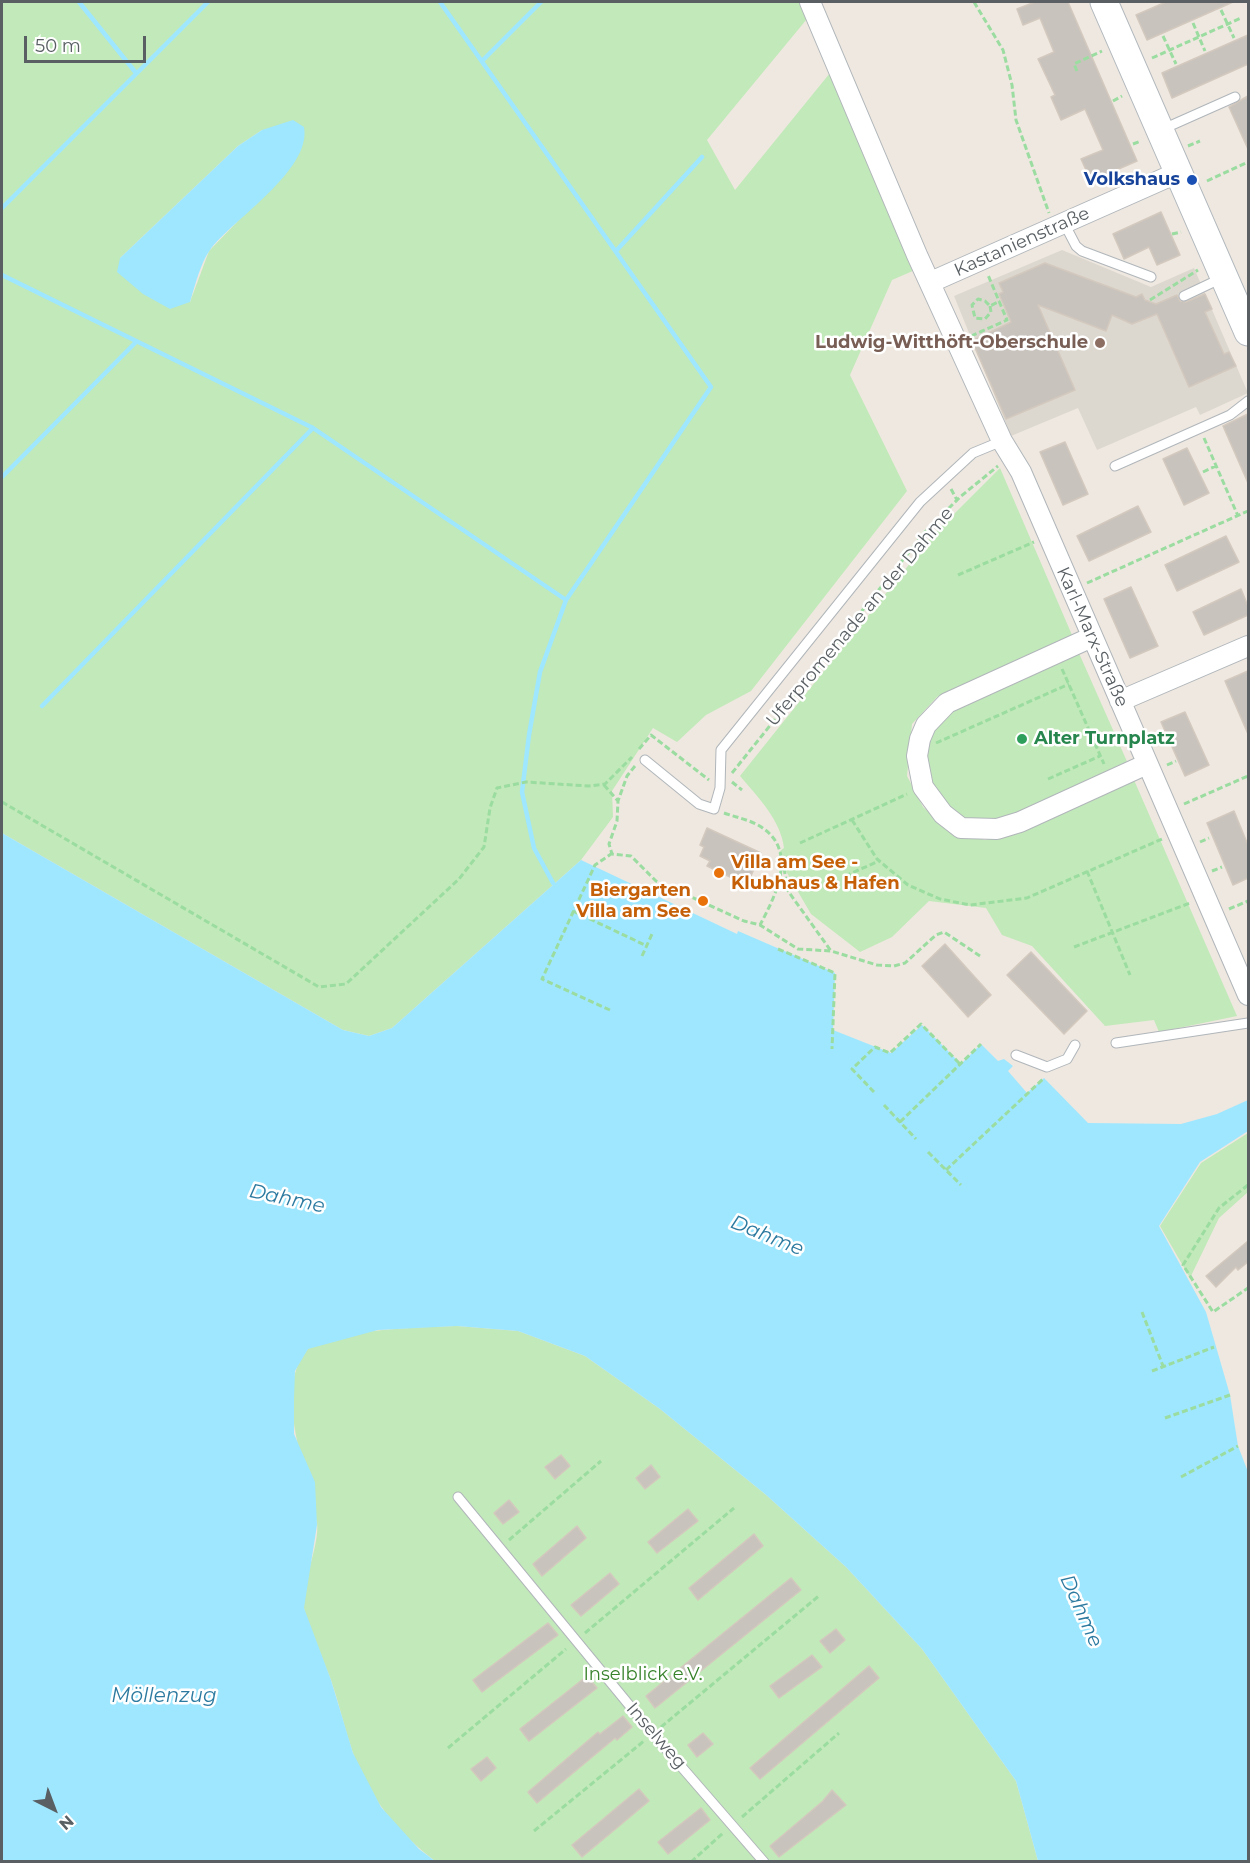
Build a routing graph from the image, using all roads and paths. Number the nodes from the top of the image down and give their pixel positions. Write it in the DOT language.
graph roads {
  1 [pos="810,2"];
  2 [pos="974,2"];
  3 [pos="1104,2"];
  4 [pos="1221,9"];
  5 [pos="1240,18"];
  6 [pos="1192,23"];
  7 [pos="1228,23"];
  8 [pos="1163,36"];
  9 [pos="1198,37"];
  10 [pos="1234,38"];
  11 [pos="1169,50"];
  12 [pos="1205,51"];
  13 [pos="1099,53"];
  14 [pos="1176,64"];
  15 [pos="1133,66"];
  16 [pos="1077,71"];
  17 [pos="1122,96"];
  18 [pos="1235,97"];
  19 [pos="1113,100"];
  20 [pos="1151,136"];
  21 [pos="1200,141"];
  22 [pos="1133,144"];
  23 [pos="1183,159"];
  24 [pos="1248,162"];
  25 [pos="1207,181"];
  26 [pos="1060,225"];
  27 [pos="1182,232"];
  28 [pos="1172,234"];
  29 [pos="1199,270"];
  30 [pos="988,275"];
  31 [pos="1151,277"];
  32 [pos="1224,278"];
  33 [pos="931,282"];
  34 [pos="1184,296"];
  35 [pos="1150,300"];
  36 [pos="1000,302"];
  37 [pos="990,306"];
  38 [pos="1248,332"];
  39 [pos="970,336"];
  40 [pos="1248,401"];
  41 [pos="1199,429"];
  42 [pos="1002,441"];
  43 [pos="1012,459"];
  44 [pos="1115,466"];
  45 [pos="1216,466"];
  46 [pos="1203,472"];
  47 [pos="1248,512"];
  48 [pos="1238,516"];
  49 [pos="1048,535"];
  50 [pos="958,575"];
  51 [pos="1071,589"];
  52 [pos="1092,637"];
  53 [pos="1248,646"];
  54 [pos="1056,653"];
  55 [pos="1069,684"];
  56 [pos="1120,701"];
  57 [pos="932,745"];
  58 [pos="1100,756"];
  59 [pos="645,760"];
  60 [pos="1147,764"];
  61 [pos="1248,776"];
  62 [pos="728,778"];
  63 [pos="1048,778"];
  64 [pos="1111,781"];
  65 [pos="720,788"];
  66 [pos="742,790"];
  67 [pos="914,791"];
  68 [pos="618,801"];
  69 [pos="2,802"];
  70 [pos="714,809"];
  71 [pos="1168,811"];
  72 [pos="852,820"];
  73 [pos="1160,840"];
  74 [pos="800,843"];
  75 [pos="612,854"];
  76 [pos="879,861"];
  77 [pos="783,865"];
  78 [pos="1087,871"];
  79 [pos="845,876"];
  80 [pos="1188,904"];
  81 [pos="573,911"];
  82 [pos="760,925"];
  83 [pos="1113,933"];
  84 [pos="652,934"];
  85 [pos="647,946"];
  86 [pos="1074,947"];
  87 [pos="778,950"];
  88 [pos="831,951"];
  89 [pos="642,956"];
  90 [pos="980,956"];
  91 [pos="1131,975"];
  92 [pos="1248,995"];
  93 [pos="610,1011"];
  94 [pos="1248,1023"];
  95 [pos="1116,1043"];
  96 [pos="981,1044"];
  97 [pos="1075,1046"];
  98 [pos="832,1049"];
  99 [pos="1016,1055"];
  100 [pos="960,1064"];
  101 [pos="1044,1078"];
  102 [pos="874,1092"];
  103 [pos="884,1104"];
  104 [pos="900,1122"];
  105 [pos="916,1139"];
  106 [pos="928,1152"];
  107 [pos="946,1170"];
  108 [pos="961,1185"];
  109 [pos="1248,1185"];
  110 [pos="1248,1288"];
  111 [pos="1142,1312"];
  112 [pos="1214,1347"];
  113 [pos="1162,1366"];
  114 [pos="1152,1371"];
  115 [pos="1230,1395"];
  116 [pos="1165,1418"];
  117 [pos="1238,1446"];
  118 [pos="601,1461"];
  119 [pos="1180,1477"];
  120 [pos="458,1497"];
  121 [pos="734,1508"];
  122 [pos="500,1547"];
  123 [pos="820,1595"];
  124 [pos="576,1641"];
  125 [pos="839,1733"];
  126 [pos="653,1734"];
  127 [pos="448,1748"];
  128 [pos="734,1825"];
  129 [pos="534,1831"];
  130 [pos="691,1862"];
  131 [pos="764,1862"];
  1 -- 33 [label="street, Karl-Marx-Straße"];
  2 -- 26 [label="path"];
  3 -- 15 [label="main road"];
  4 -- 7 [label="path"];
  5 -- 7 [label="path"];
  6 -- 9 [label="path"];
  7 -- 9 [label="path"];
  7 -- 10 [label="path"];
  8 -- 11 [label="path"];
  9 -- 11 [label="path"];
  9 -- 12 [label="path"];
  11 -- 14 [label="path"];
  11 -- 15 [label="path"];
  13 -- 16 [label="path"];
  15 -- 20 [label="main road"];
  17 -- 19 [label="path"];
  18 -- 20 [label="lane"];
  20 -- 22 [label="path"];
  20 -- 23 [label="main road"];
  21 -- 23 [label="path"];
  23 -- 26 [label="street, Kastanienstraße"];
  23 -- 32 [label="main road"];
  24 -- 25 [label="path"];
  26 -- 31 [label="lane"];
  26 -- 33 [label="street, Kastanienstraße"];
  27 -- 28 [label="path"];
  29 -- 35 [label="path"];
  30 -- 36 [label="path"];
  32 -- 34 [label="lane"];
  32 -- 38 [label="main road"];
  33 -- 42 [label="street, Karl-Marx-Straße"];
  36 -- 37 [label="path"];
  36 -- 39 [label="path"];
  37 -- 37 [label="path"];
  40 -- 41 [label="lane"];
  41 -- 44 [label="lane"];
  41 -- 45 [label="path"];
  42 -- 43 [label="street, Karl-Marx-Straße"];
  42 -- 65 [label="lane, Uferpromenade an der Dahme"];
  43 -- 49 [label="street, Karl-Marx-Straße"];
  43 -- 62 [label="path, Uferpromenade an der Dahme"];
  45 -- 46 [label="path"];
  45 -- 48 [label="path"];
  47 -- 48 [label="path"];
  48 -- 51 [label="path"];
  49 -- 50 [label="path"];
  49 -- 51 [label="street, Karl-Marx-Straße"];
  51 -- 52 [label="street, Karl-Marx-Straße"];
  52 -- 54 [label="street"];
  52 -- 56 [label="street, Karl-Marx-Straße"];
  53 -- 56 [label="street"];
  54 -- 55 [label="path"];
  54 -- 64 [label="street"];
  55 -- 57 [label="path"];
  55 -- 58 [label="path"];
  56 -- 60 [label="street, Karl-Marx-Straße"];
  58 -- 63 [label="path"];
  58 -- 64 [label="path"];
  59 -- 68 [label="path"];
  59 -- 70 [label="lane"];
  60 -- 64 [label="street"];
  60 -- 71 [label="street, Karl-Marx-Straße"];
  61 -- 71 [label="path"];
  62 -- 65 [label="path, Uferpromenade an der Dahme"];
  62 -- 66 [label="path"];
  65 -- 70 [label="lane"];
  67 -- 72 [label="path"];
  68 -- 69 [label="path"];
  68 -- 75 [label="path"];
  70 -- 77 [label="path"];
  71 -- 92 [label="street, Karl-Marx-Straße"];
  72 -- 74 [label="path"];
  72 -- 76 [label="path"];
  73 -- 78 [label="path"];
  75 -- 81 [label="path"];
  75 -- 82 [label="path"];
  76 -- 78 [label="path"];
  76 -- 79 [label="path"];
  77 -- 82 [label="path"];
  77 -- 88 [label="path"];
  78 -- 83 [label="path"];
  80 -- 83 [label="path"];
  81 -- 85 [label="path"];
  81 -- 93 [label="path"];
  82 -- 88 [label="path"];
  83 -- 86 [label="path"];
  83 -- 91 [label="path"];
  84 -- 85 [label="path"];
  85 -- 89 [label="path"];
  87 -- 98 [label="path"];
  88 -- 90 [label="path"];
  94 -- 95 [label="lane"];
  96 -- 100 [label="path"];
  97 -- 99 [label="lane"];
  100 -- 102 [label="path"];
  100 -- 104 [label="path"];
  101 -- 107 [label="path"];
  103 -- 104 [label="path"];
  104 -- 105 [label="path"];
  106 -- 107 [label="path"];
  107 -- 108 [label="path"];
  109 -- 110 [label="path"];
  111 -- 113 [label="path"];
  112 -- 113 [label="path"];
  113 -- 114 [label="path"];
  115 -- 116 [label="path"];
  117 -- 119 [label="path"];
  118 -- 122 [label="path"];
  120 -- 122 [label="lane, Inselweg"];
  121 -- 124 [label="path"];
  122 -- 124 [label="lane, Inselweg"];
  123 -- 126 [label="path"];
  124 -- 126 [label="lane, Inselweg"];
  124 -- 127 [label="path"];
  125 -- 128 [label="path"];
  126 -- 128 [label="lane, Inselweg"];
  126 -- 129 [label="path"];
  128 -- 130 [label="path"];
  128 -- 131 [label="lane, Inselweg"];
}
